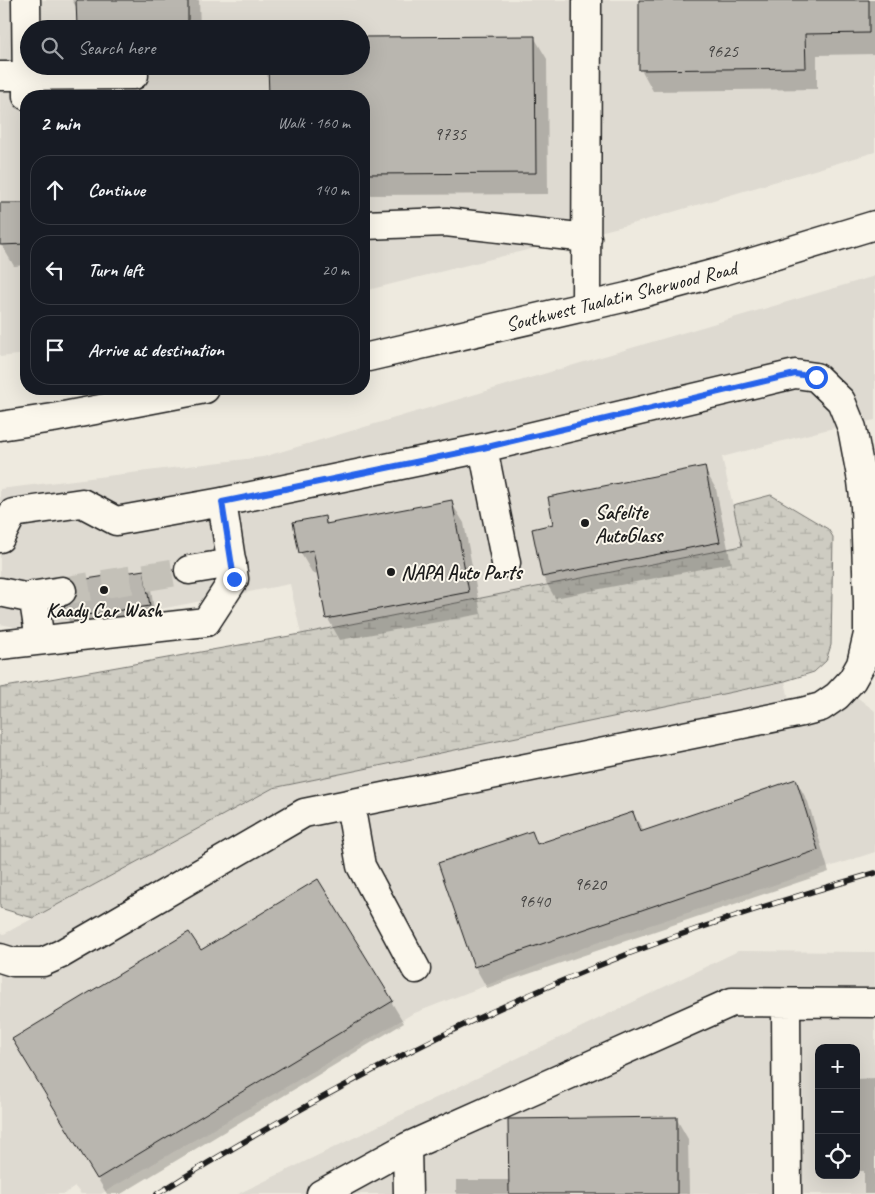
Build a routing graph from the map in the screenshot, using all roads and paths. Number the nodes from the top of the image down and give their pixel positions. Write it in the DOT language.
graph roads {
  1 [pos="26,0"];
  2 [pos="587,0"];
  3 [pos="26,20"];
  4 [pos="0,76"];
  5 [pos="134,76"];
  6 [pos="27,86"];
  7 [pos="370,225"];
  8 [pos="875,225"];
  9 [pos="587,238"];
  10 [pos="586,306"];
  11 [pos="370,357"];
  12 [pos="174,395"];
  13 [pos="0,426"];
  14 [pos="483,448"];
  15 [pos="222,502"];
  16 [pos="0,538"];
  17 [pos="232,562"];
  18 [pos="506,562"];
  19 [pos="189,570"];
  20 [pos="62,591"];
  21 [pos="0,592"];
  22 [pos="33,595"];
  23 [pos="40,640"];
  24 [pos="0,645"];
  25 [pos="350,804"];
  26 [pos="0,958"];
  27 [pos="416,969"];
  28 [pos="786,1003"];
  29 [pos="875,1003"];
  30 [pos="407,1147"];
  31 [pos="321,1194"];
  32 [pos="408,1194"];
  33 [pos="787,1194"];
  1 -- 3 [label="main road"];
  2 -- 9 [label="main road"];
  4 -- 6 [label="main road"];
  5 -- 6 [label="main road"];
  7 -- 9 [label="main road"];
  8 -- 10 [label="main road, Southwest Tualatin Sherwood Road"];
  9 -- 10 [label="main road"];
  10 -- 11 [label="main road, Southwest Tualatin Sherwood Road"];
  12 -- 13 [label="main road"];
  14 -- 15 [label="main road"];
  14 -- 18 [label="main road"];
  14 -- 25 [label="main road"];
  15 -- 16 [label="main road"];
  15 -- 17 [label="main road"];
  17 -- 19 [label="main road"];
  17 -- 23 [label="main road"];
  20 -- 22 [label="main road"];
  21 -- 22 [label="main road"];
  22 -- 23 [label="main road"];
  23 -- 24 [label="main road"];
  25 -- 26 [label="main road"];
  25 -- 27 [label="main road"];
  28 -- 29 [label="main road"];
  28 -- 30 [label="main road"];
  28 -- 33 [label="main road"];
  30 -- 31 [label="main road"];
  30 -- 32 [label="main road"];
}
